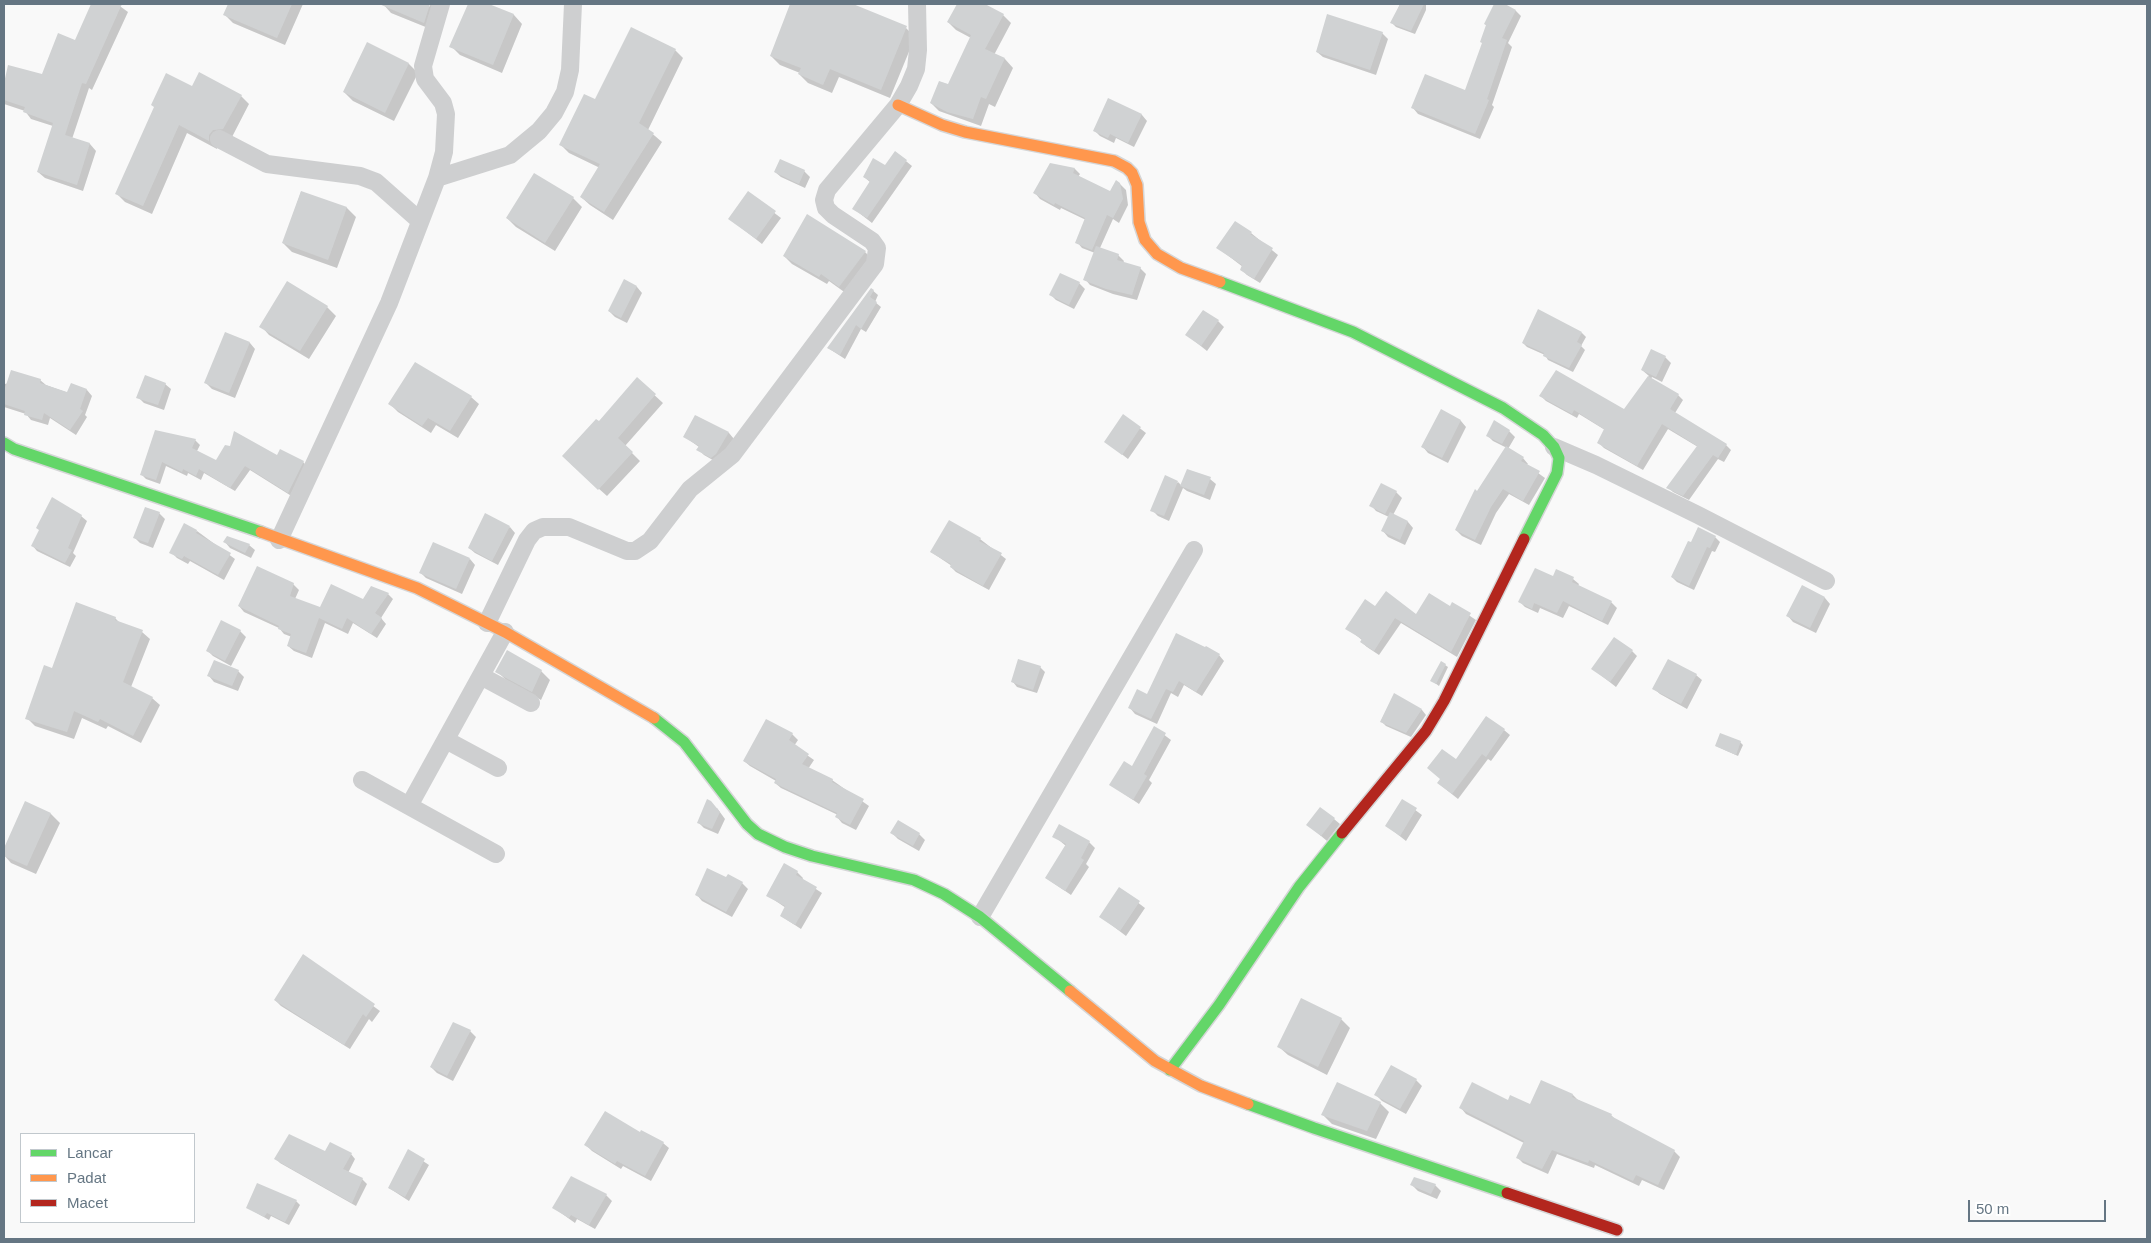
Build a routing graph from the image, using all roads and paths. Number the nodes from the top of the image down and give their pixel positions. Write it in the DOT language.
graph roads {
  1 [pos="441,4"];
  2 [pos="573,4"];
  3 [pos="917,4"];
  4 [pos="898,105"];
  5 [pos="219,139"];
  6 [pos="437,178"];
  7 [pos="420,221"];
  8 [pos="4,443"];
  9 [pos="1554,447"];
  10 [pos="279,540"];
  11 [pos="1194,550"];
  12 [pos="1826,581"];
  13 [pos="487,624"];
  14 [pos="505,632"];
  15 [pos="481,676"];
  16 [pos="531,703"];
  17 [pos="446,740"];
  18 [pos="498,768"];
  19 [pos="362,780"];
  20 [pos="409,806"];
  21 [pos="496,854"];
  22 [pos="980,917"];
  23 [pos="1170,1070"];
  24 [pos="1617,1230"];
  1 -- 6 [label="street"];
  2 -- 6 [label="street"];
  3 -- 4 [label="street"];
  4 -- 9 [label="street"];
  4 -- 13 [label="street"];
  5 -- 7 [label="street"];
  6 -- 7 [label="street"];
  7 -- 10 [label="street"];
  8 -- 10 [label="street"];
  9 -- 12 [label="street"];
  9 -- 23 [label="street"];
  10 -- 13 [label="street"];
  11 -- 22 [label="street"];
  13 -- 14 [label="street"];
  14 -- 15 [label="street"];
  14 -- 22 [label="street"];
  15 -- 16 [label="street"];
  15 -- 17 [label="street"];
  17 -- 18 [label="street"];
  17 -- 20 [label="street"];
  19 -- 20 [label="street"];
  20 -- 21 [label="street"];
  22 -- 23 [label="street"];
  23 -- 24 [label="street"];
}
